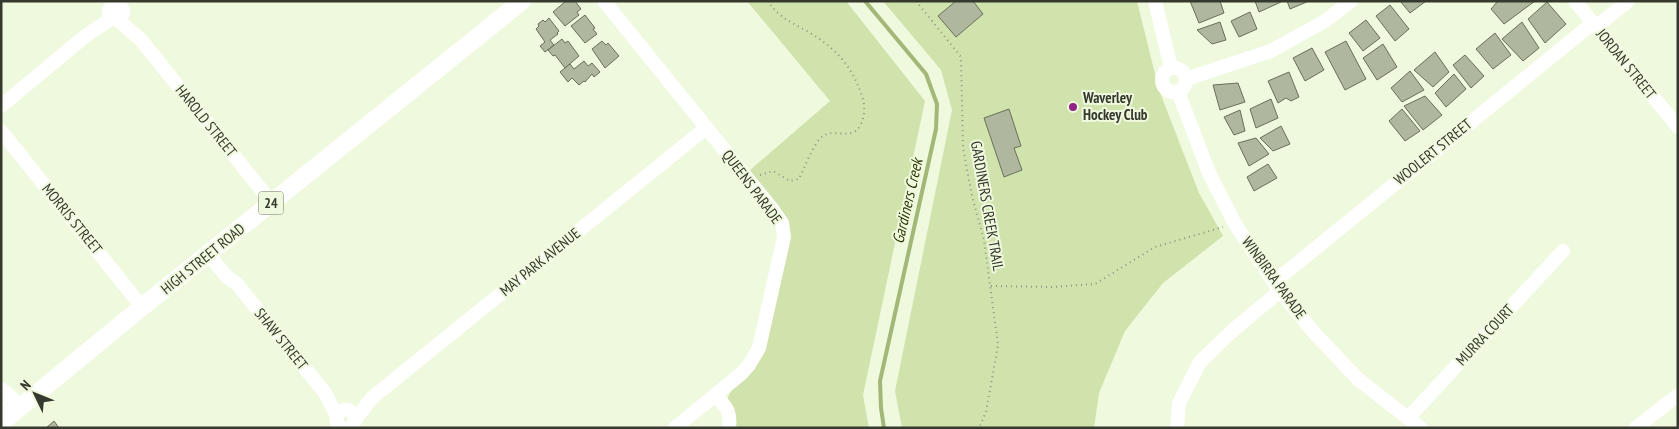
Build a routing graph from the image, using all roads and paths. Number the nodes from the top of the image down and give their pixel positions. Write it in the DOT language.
graph roads {
  1 [pos="522,1"];
  2 [pos="604,1"];
  3 [pos="768,1"];
  4 [pos="916,1"];
  5 [pos="1155,1"];
  6 [pos="1351,1"];
  7 [pos="1575,1"];
  8 [pos="1628,1"];
  9 [pos="115,10"];
  10 [pos="1594,25"];
  11 [pos="1171,68"];
  12 [pos="1186,79"];
  13 [pos="1178,92"];
  14 [pos="1,106"];
  15 [pos="1678,127"];
  16 [pos="706,128"];
  17 [pos="1,131"];
  18 [pos="749,182"];
  19 [pos="272,203"];
  20 [pos="1235,224"];
  21 [pos="211,252"];
  22 [pos="1563,252"];
  23 [pos="991,286"];
  24 [pos="1277,286"];
  25 [pos="142,307"];
  26 [pos="1,389"];
  27 [pos="712,398"];
  28 [pos="1676,399"];
  29 [pos="21,407"];
  30 [pos="2,417"];
  31 [pos="1408,418"];
  32 [pos="345,421"];
  33 [pos="729,427"];
  34 [pos="675,428"];
  35 [pos="978,428"];
  36 [pos="1177,428"];
  37 [pos="1420,428"];
  38 [pos="1636,428"];
  1 -- 19 [label="main road, HIGH STREET ROAD / 24"];
  2 -- 16 [label="street, QUEENS PARADE"];
  3 -- 18 [label="path"];
  4 -- 23 [label="path, GARDINERS CREEK TRAIL"];
  5 -- 11 [label="street"];
  6 -- 12 [label="street"];
  7 -- 10 [label="street, JORDAN STREET"];
  8 -- 10 [label="street, WOOLERT STREET"];
  9 -- 14 [label="street"];
  9 -- 19 [label="street, HAROLD STREET"];
  10 -- 15 [label="street, JORDAN STREET"];
  10 -- 24 [label="street, WOOLERT STREET"];
  11 -- 12 [label="street"];
  11 -- 13 [label="street"];
  12 -- 13 [label="street"];
  13 -- 20 [label="street, WINBIRRA PARADE"];
  16 -- 18 [label="street, QUEENS PARADE"];
  16 -- 32 [label="street, MAY PARK AVENUE"];
  17 -- 25 [label="street, MORRIS STREET"];
  18 -- 27 [label="street, QUEENS PARADE"];
  19 -- 21 [label="main road, HIGH STREET ROAD / 24"];
  20 -- 23 [label="path"];
  20 -- 24 [label="street, WINBIRRA PARADE"];
  21 -- 25 [label="main road, HIGH STREET ROAD / 24"];
  21 -- 32 [label="street, SHAW STREET"];
  22 -- 31 [label="street, MURRA COURT"];
  23 -- 35 [label="path, GARDINERS CREEK TRAIL"];
  24 -- 31 [label="street, WINBIRRA PARADE"];
  24 -- 36 [label="street, WOOLERT STREET"];
  25 -- 29 [label="main road, HIGH STREET ROAD / 24"];
  26 -- 29 [label="street"];
  27 -- 33 [label="street"];
  27 -- 34 [label="street, QUEENS PARADE"];
  28 -- 38 [label="street"];
  29 -- 30 [label="main road, HIGH STREET ROAD / 24"];
  31 -- 37 [label="street, WINBIRRA PARADE"];
}
